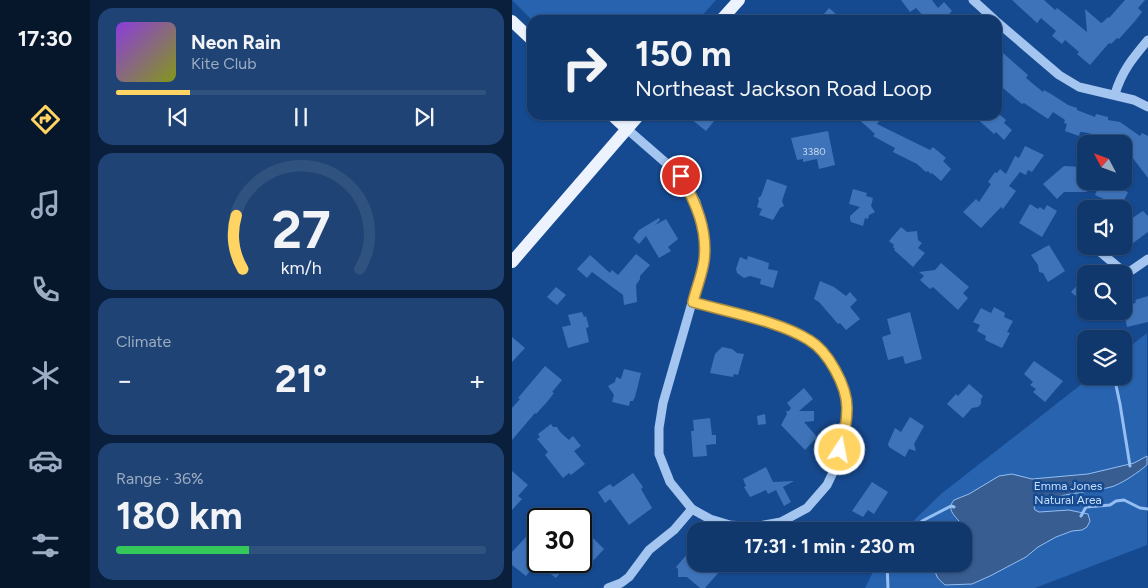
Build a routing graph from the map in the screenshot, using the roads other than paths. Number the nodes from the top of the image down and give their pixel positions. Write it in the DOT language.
graph roads {
  1 [pos="739,0"];
  2 [pos="973,0"];
  3 [pos="726,15"];
  4 [pos="988,15"];
  5 [pos="512,21"];
  6 [pos="1002,28"];
  7 [pos="527,35"];
  8 [pos="1148,40"];
  9 [pos="1115,94"];
  10 [pos="1148,108"];
  11 [pos="618,120"];
  12 [pos="634,120"];
  13 [pos="627,128"];
  14 [pos="1103,255"];
  15 [pos="1148,259"];
  16 [pos="512,262"];
  17 [pos="693,302"];
  18 [pos="692,509"];
  19 [pos="608,588"];
  1 -- 3 [label="main road"];
  2 -- 4 [label="street"];
  5 -- 7 [label="main road"];
  6 -- 9 [label="street"];
  8 -- 9 [label="street"];
  9 -- 10 [label="street"];
  11 -- 13 [label="main road"];
  12 -- 13 [label="main road"];
  13 -- 16 [label="main road"];
  13 -- 17 [label="street"];
  14 -- 15 [label="street"];
  17 -- 18 [label="street"];
  17 -- 18 [label="street"];
  18 -- 19 [label="street"];
}
